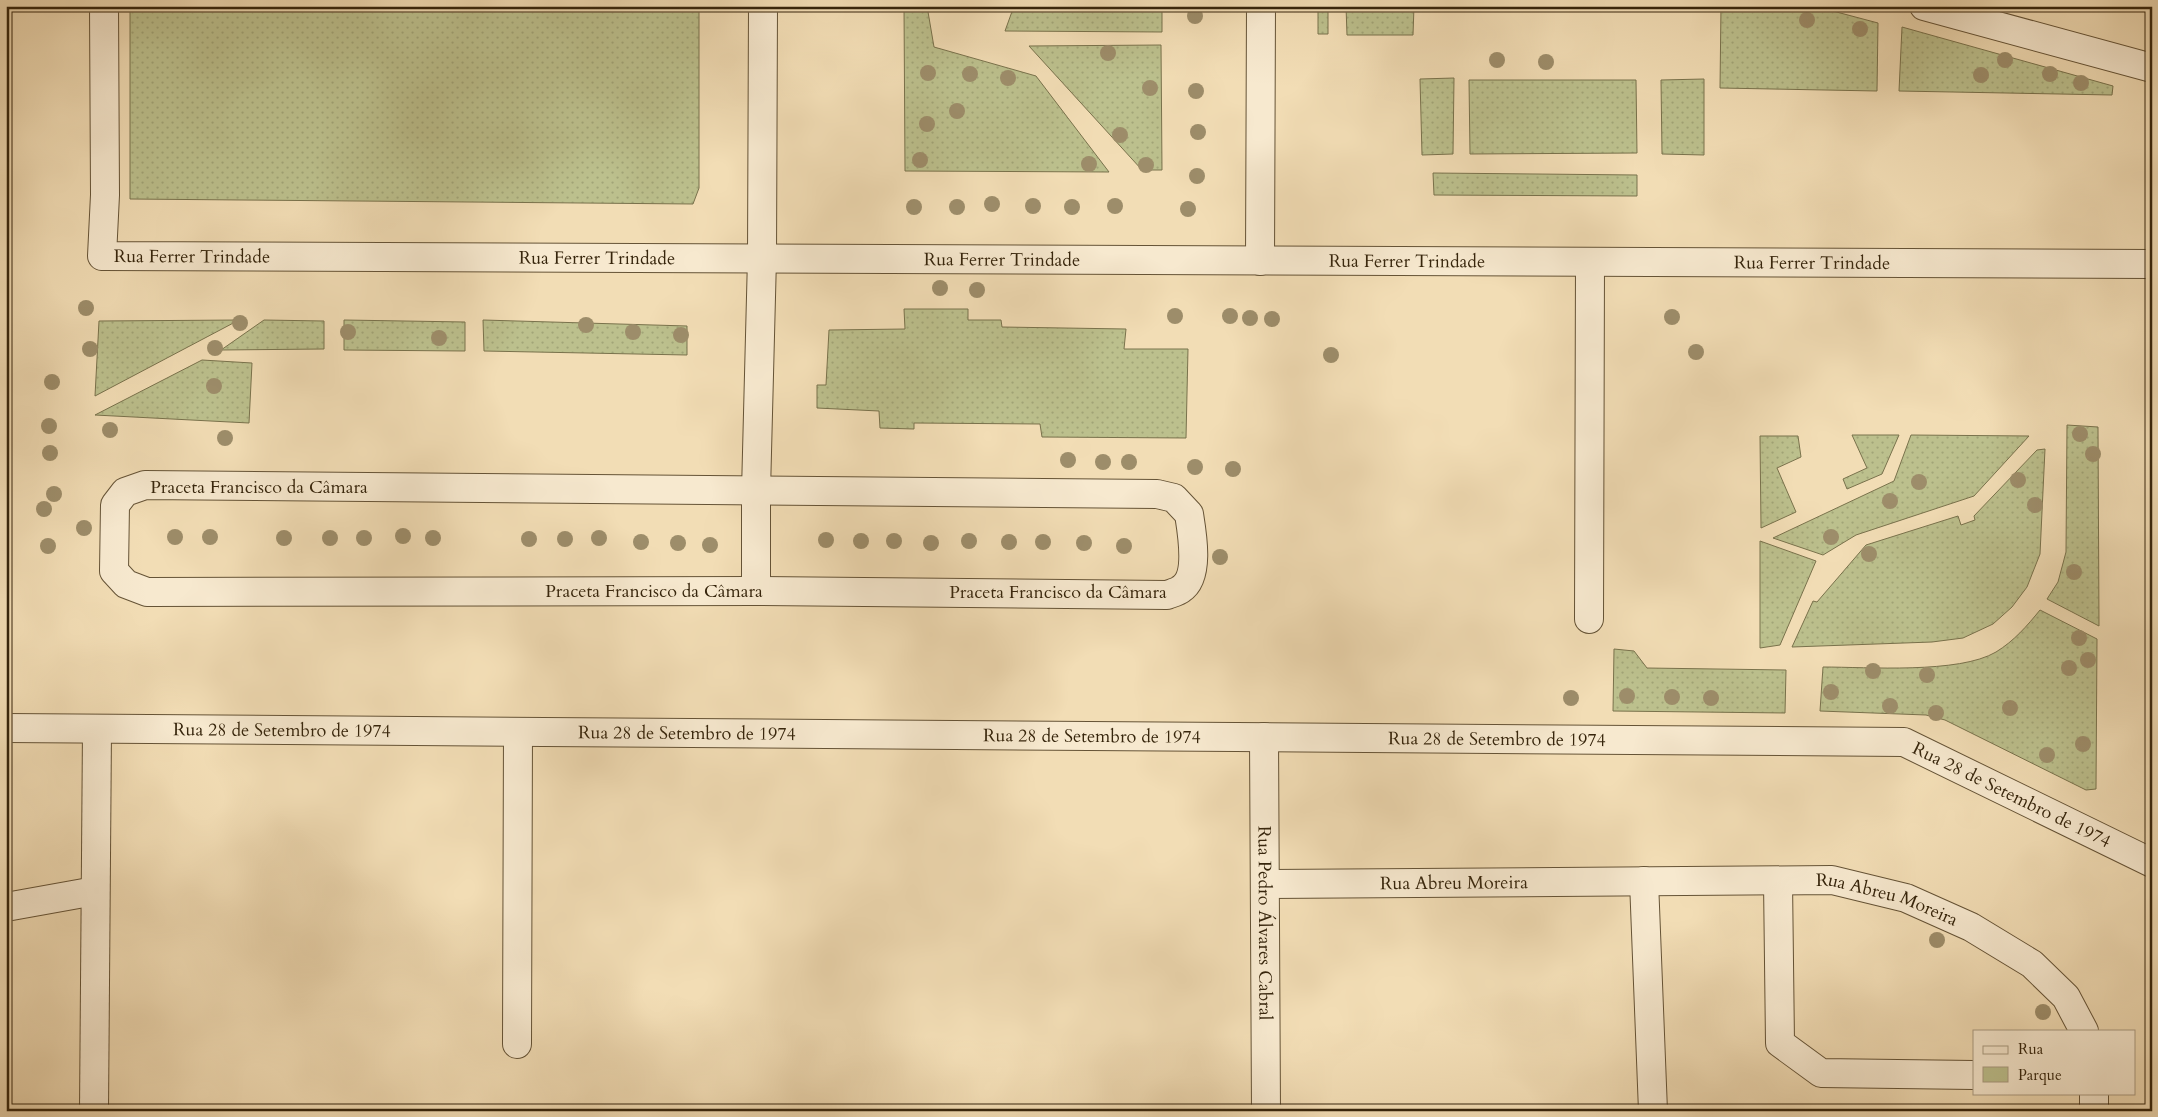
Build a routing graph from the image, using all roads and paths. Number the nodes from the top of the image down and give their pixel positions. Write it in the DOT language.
graph roads {
  1 [pos="104,6"];
  2 [pos="762,6"];
  3 [pos="1261,6"];
  4 [pos="1924,6"];
  5 [pos="2152,68"];
  6 [pos="762,258"];
  7 [pos="1260,261"];
  8 [pos="1590,262"];
  9 [pos="2152,264"];
  10 [pos="756,491"];
  11 [pos="756,591"];
  12 [pos="1589,619"];
  13 [pos="6,728"];
  14 [pos="97,729"];
  15 [pos="518,732"];
  16 [pos="1264,737"];
  17 [pos="2152,863"];
  18 [pos="1644,881"];
  19 [pos="1778,881"];
  20 [pos="1265,884"];
  21 [pos="95,891"];
  22 [pos="6,907"];
  23 [pos="2083,1030"];
  24 [pos="517,1044"];
  25 [pos="1973,1074"];
  26 [pos="2094,1094"];
  27 [pos="94,1111"];
  28 [pos="1266,1111"];
  29 [pos="1653,1111"];
  30 [pos="2094,1111"];
  1 -- 6 [label="street, Rua Ferrer Trindade"];
  2 -- 6 [label="street"];
  3 -- 7 [label="street"];
  4 -- 5 [label="street"];
  6 -- 7 [label="street, Rua Ferrer Trindade"];
  6 -- 10 [label="street"];
  7 -- 8 [label="street, Rua Ferrer Trindade"];
  8 -- 9 [label="street, Rua Ferrer Trindade"];
  8 -- 12 [label="street"];
  10 -- 11 [label="street"];
  10 -- 11 [label="street, Praceta Francisco da Câmara"];
  10 -- 11 [label="street, Praceta Francisco da Câmara"];
  13 -- 14 [label="street, Rua 28 de Setembro de 1974"];
  14 -- 15 [label="street, Rua 28 de Setembro de 1974"];
  14 -- 21 [label="street"];
  15 -- 16 [label="street, Rua 28 de Setembro de 1974"];
  15 -- 24 [label="street"];
  16 -- 17 [label="street, Rua 28 de Setembro de 1974"];
  16 -- 20 [label="street, Rua Pedro Álvares Cabral"];
  18 -- 19 [label="street, Rua Abreu Moreira"];
  18 -- 20 [label="street, Rua Abreu Moreira"];
  18 -- 29 [label="street"];
  19 -- 23 [label="street, Rua Abreu Moreira"];
  19 -- 25 [label="street"];
  20 -- 28 [label="street, Rua Pedro Álvares Cabral"];
  21 -- 22 [label="street"];
  21 -- 27 [label="street"];
  26 -- 30 [label="street"];
}
